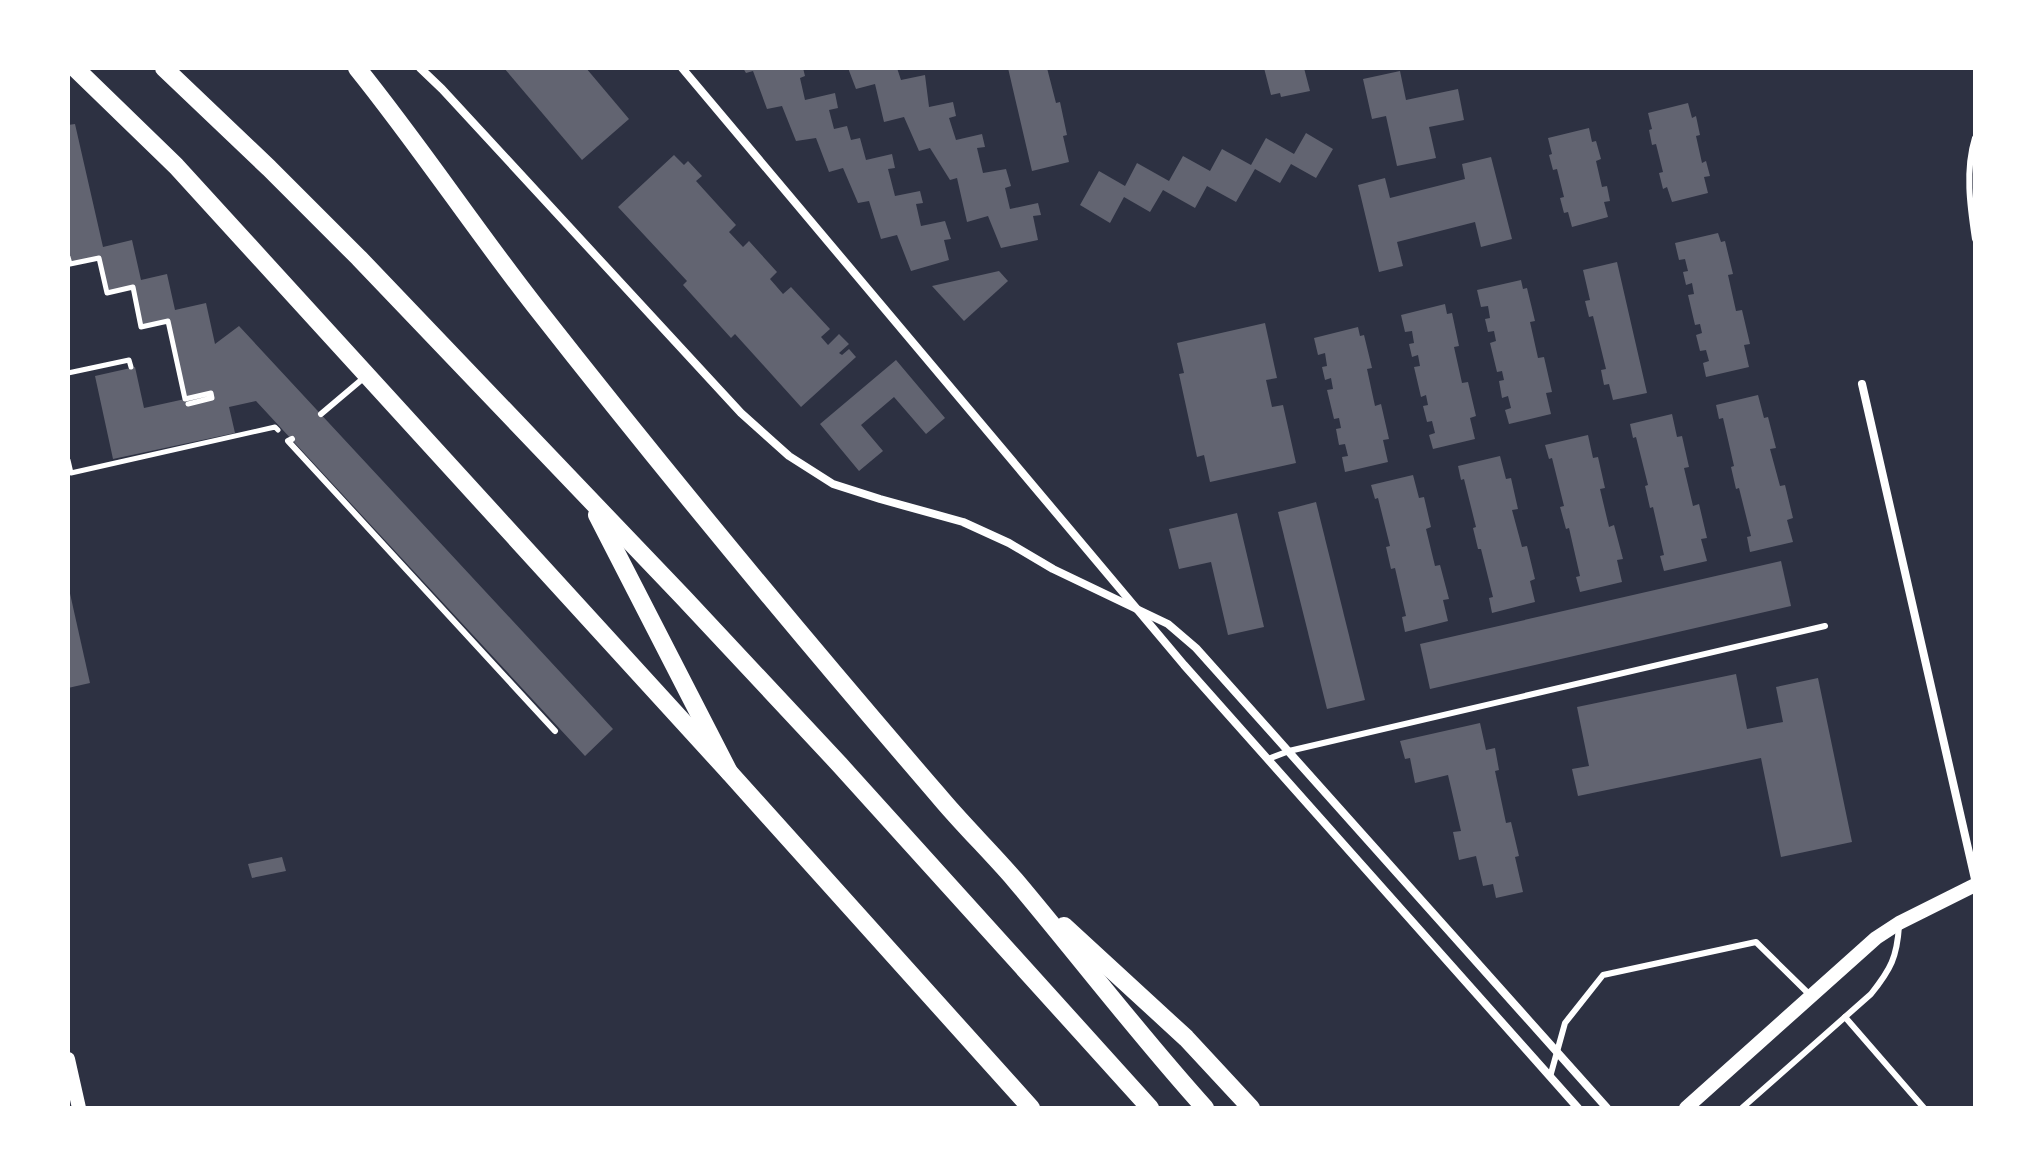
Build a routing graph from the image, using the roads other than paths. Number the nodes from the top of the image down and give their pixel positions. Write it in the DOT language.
graph roads {
  1 [pos="75,68"];
  2 [pos="164,68"];
  3 [pos="357,68"];
  4 [pos="420,68"];
  5 [pos="682,68"];
  6 [pos="1975,138"];
  7 [pos="1975,239"];
  8 [pos="366,376"];
  9 [pos="1862,384"];
  10 [pos="321,414"];
  11 [pos="290,440"];
  12 [pos="588,498"];
  13 [pos="1137,610"];
  14 [pos="1825,626"];
  15 [pos="555,731"];
  16 [pos="1289,751"];
  17 [pos="1268,759"];
  18 [pos="729,772"];
  19 [pos="1014,879"];
  20 [pos="1975,882"];
  21 [pos="1899,923"];
  22 [pos="1811,996"];
  23 [pos="1845,1017"];
  24 [pos="1557,1051"];
  25 [pos="68,1059"];
  26 [pos="1550,1077"];
  27 [pos="79,1108"];
  28 [pos="1031,1108"];
  29 [pos="1150,1108"];
  30 [pos="1205,1108"];
  31 [pos="1251,1108"];
  32 [pos="1578,1108"];
  33 [pos="1607,1108"];
  34 [pos="1686,1108"];
  35 [pos="1742,1108"];
  36 [pos="1924,1108"];
  1 -- 8 [label="main road"];
  2 -- 12 [label="main road"];
  3 -- 19 [label="main road"];
  4 -- 13 [label="street"];
  5 -- 13 [label="street"];
  6 -- 7 [label="lane"];
  8 -- 10 [label="lane"];
  8 -- 18 [label="main road"];
  9 -- 20 [label="street"];
  11 -- 15 [label="lane"];
  12 -- 18 [label="main road"];
  12 -- 29 [label="main road"];
  13 -- 16 [label="street"];
  13 -- 17 [label="street"];
  14 -- 16 [label="lane"];
  16 -- 17 [label="lane"];
  16 -- 24 [label="street"];
  17 -- 26 [label="street"];
  18 -- 28 [label="main road"];
  19 -- 30 [label="main road"];
  19 -- 31 [label="main road"];
  20 -- 21 [label="street"];
  21 -- 22 [label="street"];
  21 -- 23 [label="lane"];
  22 -- 24 [label="lane"];
  22 -- 34 [label="street"];
  23 -- 35 [label="lane"];
  23 -- 36 [label="lane"];
  24 -- 26 [label="lane"];
  24 -- 33 [label="street"];
  25 -- 27 [label="street"];
  26 -- 32 [label="street"];
}
